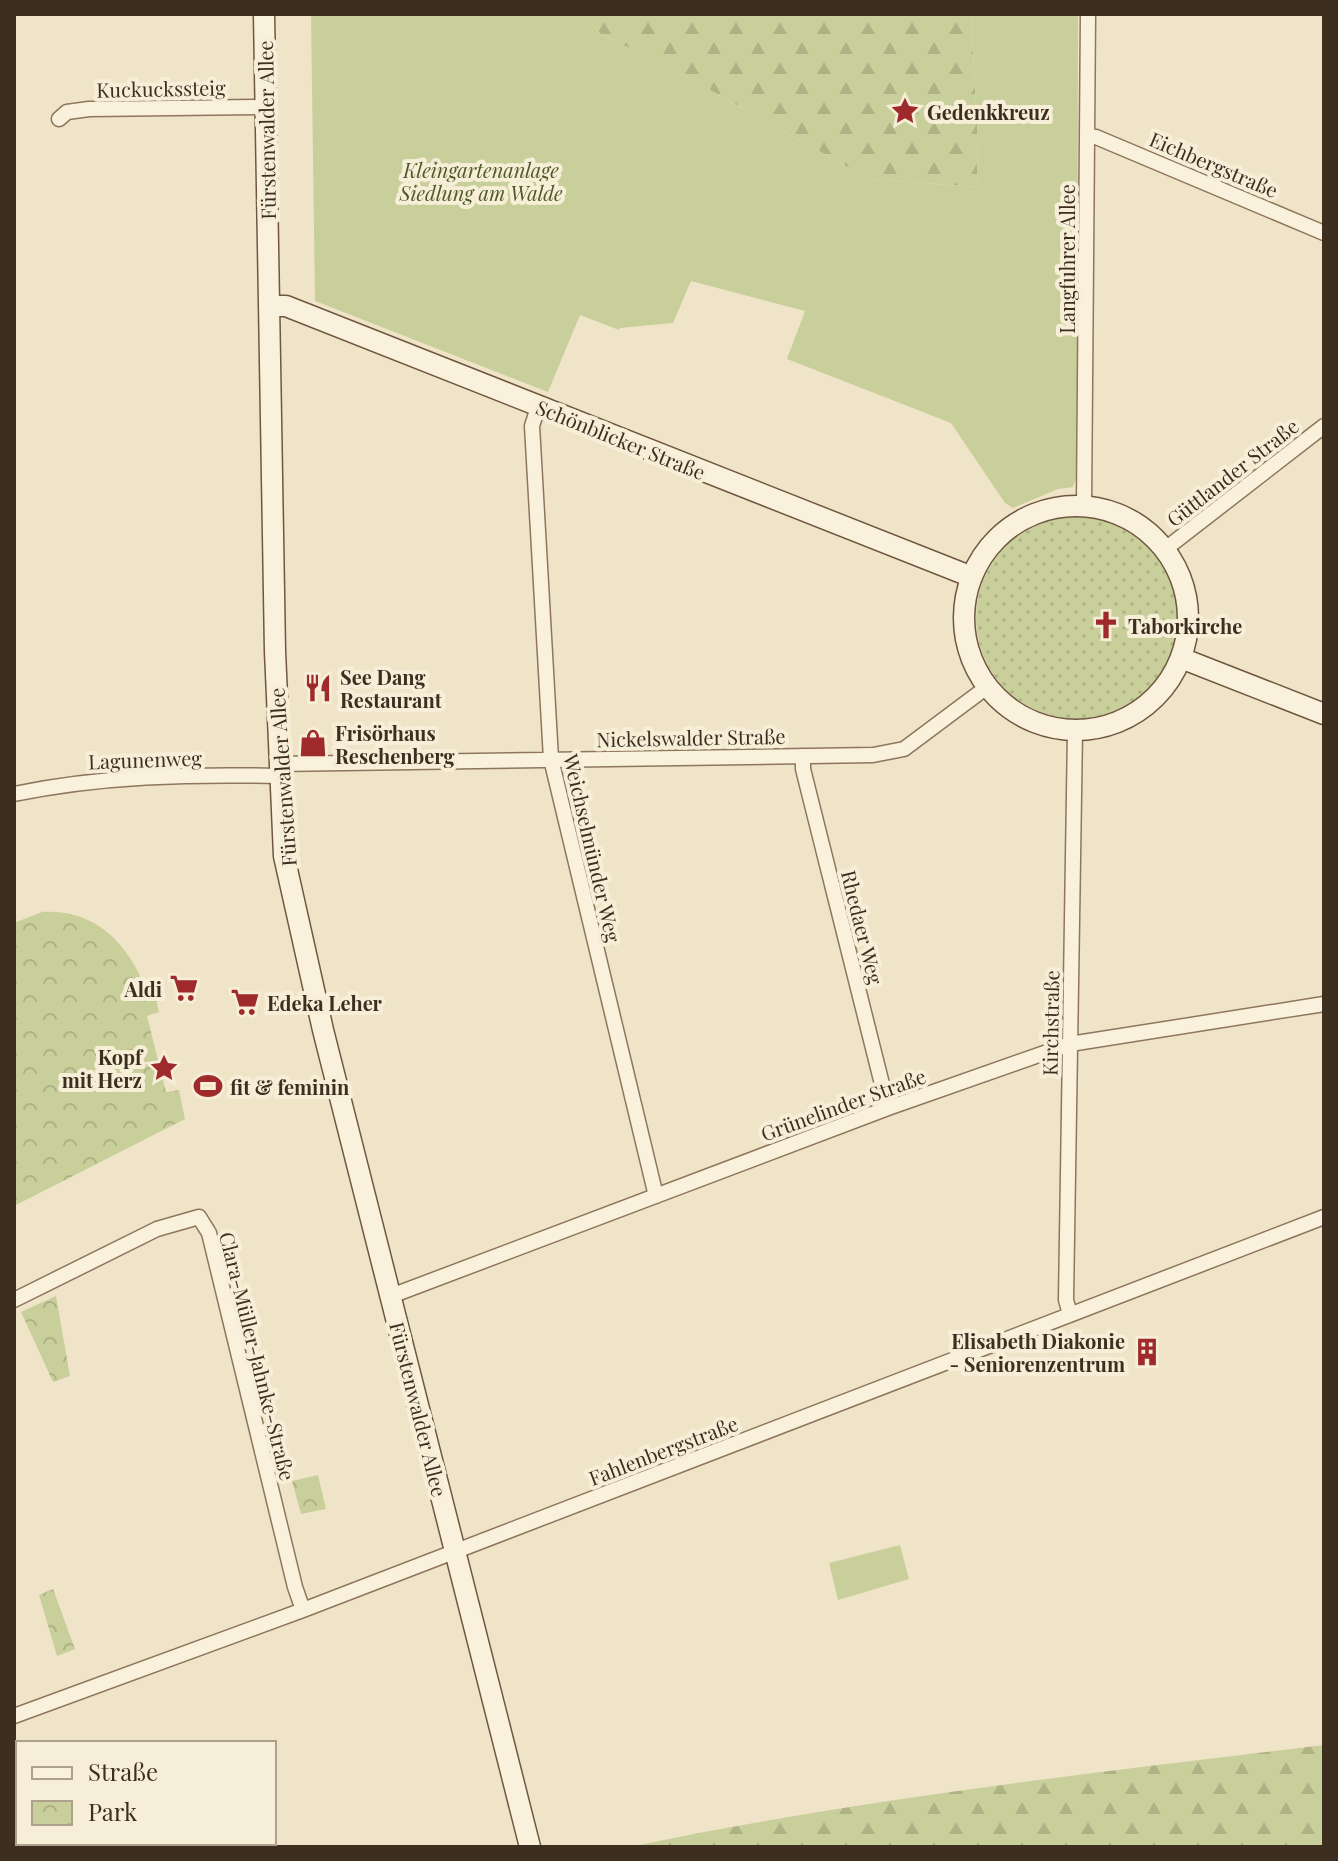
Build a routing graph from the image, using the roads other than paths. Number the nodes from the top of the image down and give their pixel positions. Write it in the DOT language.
graph roads {
  1 [pos="264,14"];
  2 [pos="1088,14"];
  3 [pos="266,107"];
  4 [pos="59,119"];
  5 [pos="1087,136"];
  6 [pos="1324,233"];
  7 [pos="269,306"];
  8 [pos="538,407"];
  9 [pos="1324,426"];
  10 [pos="1084,505"];
  11 [pos="1164,550"];
  12 [pos="972,577"];
  13 [pos="1181,658"];
  14 [pos="987,687"];
  15 [pos="1324,714"];
  16 [pos="1075,731"];
  17 [pos="803,756"];
  18 [pos="551,759"];
  19 [pos="278,770"];
  20 [pos="14,794"];
  21 [pos="1324,1004"];
  22 [pos="1070,1044"];
  23 [pos="888,1108"];
  24 [pos="656,1196"];
  25 [pos="1324,1217"];
  26 [pos="391,1296"];
  27 [pos="14,1300"];
  28 [pos="1070,1314"];
  29 [pos="455,1551"];
  30 [pos="303,1610"];
  31 [pos="14,1716"];
  32 [pos="530,1847"];
  1 -- 3 [label="main road, Fürstenwalder Allee"];
  2 -- 5 [label="street, Langfuhrer Allee"];
  3 -- 4 [label="street, Kuckuckssteig"];
  3 -- 7 [label="main road, Fürstenwalder Allee"];
  5 -- 6 [label="street, Eichbergstraße"];
  5 -- 10 [label="street, Langfuhrer Allee"];
  7 -- 8 [label="main road, Schönblicker Straße"];
  7 -- 19 [label="main road, Fürstenwalder Allee"];
  8 -- 12 [label="main road, Schönblicker Straße"];
  8 -- 18 [label="street, Weichselmünder Weg"];
  9 -- 11 [label="street, Güttlander Straße"];
  10 -- 11 [label="main road"];
  10 -- 12 [label="main road"];
  11 -- 13 [label="main road"];
  12 -- 14 [label="main road"];
  13 -- 15 [label="main road"];
  13 -- 16 [label="main road"];
  14 -- 16 [label="main road"];
  14 -- 17 [label="street, Nickelswalder Straße"];
  16 -- 22 [label="street, Kirchstraße"];
  17 -- 18 [label="street, Nickelswalder Straße"];
  17 -- 23 [label="street, Rhedaer Weg"];
  18 -- 19 [label="street, Nickelswalder Straße"];
  18 -- 24 [label="street, Weichselmünder Weg"];
  19 -- 20 [label="street, Lagunenweg"];
  19 -- 26 [label="main road, Fürstenwalder Allee"];
  21 -- 22 [label="street, Grünelinder Straße"];
  22 -- 23 [label="street, Grünelinder Straße"];
  22 -- 28 [label="street, Kirchstraße"];
  23 -- 24 [label="street, Grünelinder Straße"];
  24 -- 26 [label="street, Grünelinder Straße"];
  25 -- 28 [label="street, Fahlenbergstraße"];
  26 -- 29 [label="main road, Fürstenwalder Allee"];
  27 -- 30 [label="street, Clara-Müller-Jahnke-Straße"];
  28 -- 29 [label="street, Fahlenbergstraße"];
  29 -- 30 [label="street, Fahlenbergstraße"];
  29 -- 32 [label="main road, Fürstenwalder Allee"];
  30 -- 31 [label="street, Fahlenbergstraße"];
}
